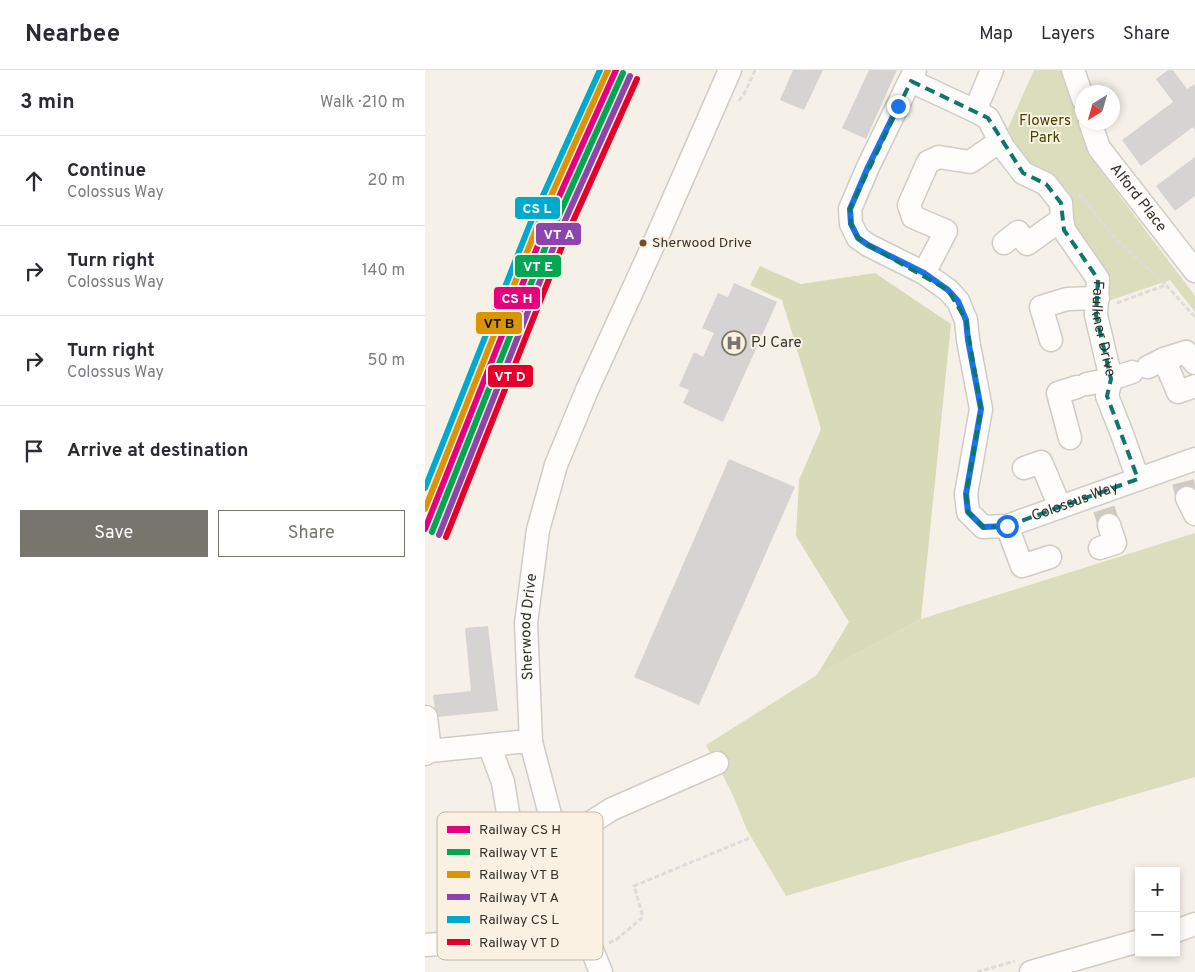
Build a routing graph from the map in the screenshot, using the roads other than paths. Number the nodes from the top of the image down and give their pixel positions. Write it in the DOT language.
graph roads {
  1 [pos="730,70"];
  2 [pos="992,70"];
  3 [pos="1073,70"];
  4 [pos="913,76"];
  5 [pos="1078,85"];
  6 [pos="975,111"];
  7 [pos="1093,130"];
  8 [pos="1000,141"];
  9 [pos="1062,219"];
  10 [pos="1004,243"];
  11 [pos="1195,271"];
  12 [pos="924,273"];
  13 [pos="1097,304"];
  14 [pos="1051,340"];
  15 [pos="1195,363"];
  16 [pos="1148,366"];
  17 [pos="1111,379"];
  18 [pos="1195,386"];
  19 [pos="1070,438"];
  20 [pos="1025,468"];
  21 [pos="1138,479"];
  22 [pos="1188,484"];
  23 [pos="1060,507"];
  24 [pos="1104,509"];
  25 [pos="1007,526"];
  26 [pos="1100,548"];
  27 [pos="1050,557"];
  28 [pos="427,717"];
  29 [pos="531,742"];
  30 [pos="489,745"];
  31 [pos="427,753"];
  32 [pos="717,763"];
  33 [pos="508,812"];
  34 [pos="549,812"];
  35 [pos="603,815"];
  36 [pos="1195,924"];
  37 [pos="1180,930"];
  38 [pos="603,943"];
  39 [pos="1135,943"];
  40 [pos="601,972"];
  41 [pos="1031,972"];
  1 -- 29 [label="street, Sherwood Drive"];
  2 -- 6 [label="street"];
  3 -- 5 [label="street"];
  4 -- 6 [label="street, Faulkner Drive"];
  4 -- 12 [label="street, Colossus Way"];
  6 -- 8 [label="street, Faulkner Drive"];
  7 -- 11 [label="street, Alford Place"];
  8 -- 9 [label="street, Faulkner Drive"];
  8 -- 12 [label="street"];
  9 -- 10 [label="street"];
  9 -- 13 [label="street, Faulkner Drive"];
  12 -- 25 [label="street, Colossus Way"];
  13 -- 14 [label="street"];
  13 -- 17 [label="street, Faulkner Drive"];
  15 -- 16 [label="street"];
  16 -- 17 [label="street"];
  16 -- 18 [label="street"];
  17 -- 19 [label="street"];
  17 -- 21 [label="street, Faulkner Drive"];
  20 -- 23 [label="street"];
  21 -- 22 [label="street, Colossus Way"];
  21 -- 24 [label="street, Colossus Way"];
  23 -- 24 [label="street, Colossus Way"];
  23 -- 25 [label="street, Colossus Way"];
  24 -- 26 [label="street"];
  25 -- 27 [label="street"];
  28 -- 31 [label="street"];
  29 -- 30 [label="street"];
  29 -- 34 [label="street, Sherwood Drive"];
  30 -- 31 [label="street"];
  30 -- 33 [label="street"];
  32 -- 35 [label="street"];
  36 -- 37 [label="street"];
  38 -- 40 [label="street, Sherwood Drive"];
  39 -- 41 [label="street"];
}
